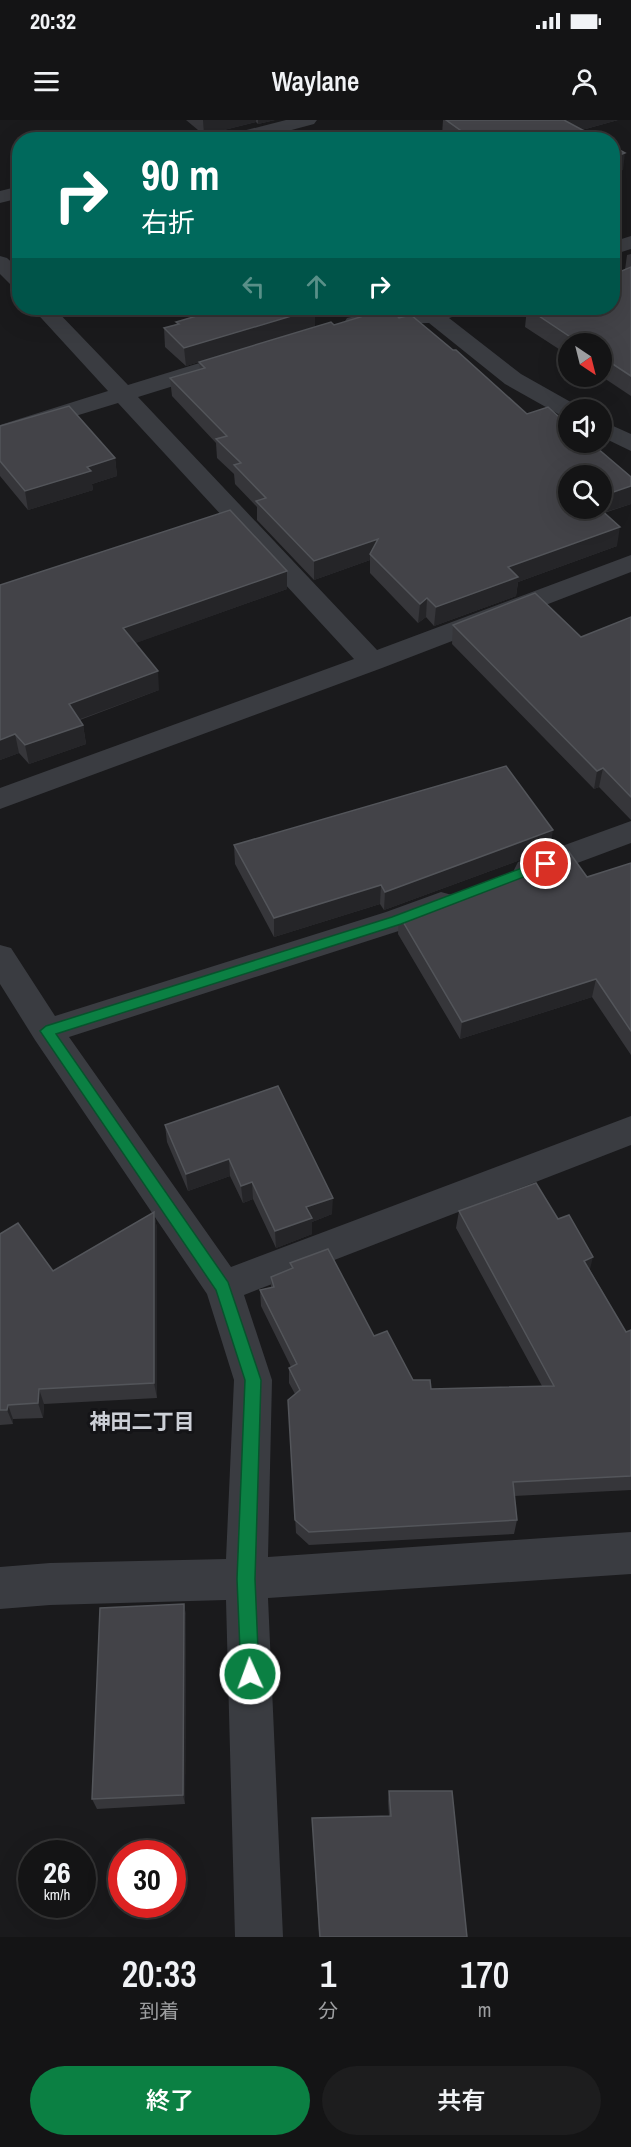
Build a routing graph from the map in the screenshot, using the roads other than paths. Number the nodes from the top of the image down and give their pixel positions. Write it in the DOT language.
graph roads {
  1 [pos="308,120"];
  2 [pos="261,132"];
  3 [pos="0,262"];
  4 [pos="12,275"];
  5 [pos="50,315"];
  6 [pos="434,316"];
  7 [pos="339,328"];
  8 [pos="237,360"];
  9 [pos="123,394"];
  10 [pos="558,404"];
  11 [pos="0,432"];
  12 [pos="612,434"];
  13 [pos="631,444"];
  14 [pos="631,563"];
  15 [pos="372,662"];
  16 [pos="0,799"];
  17 [pos="631,832"];
  18 [pos="497,882"];
  19 [pos="464,895"];
  20 [pos="0,957"];
  21 [pos="46,1031"];
  22 [pos="631,1130"];
  23 [pos="223,1287"];
  24 [pos="631,1553"];
  25 [pos="246,1579"];
  26 [pos="0,1588"];
  27 [pos="259,1937"];
  1 -- 2 [label="street"];
  3 -- 4 [label="street"];
  5 -- 9 [label="street"];
  6 -- 7 [label="street"];
  6 -- 10 [label="street"];
  8 -- 9 [label="street"];
  9 -- 11 [label="street"];
  9 -- 15 [label="street"];
  12 -- 13 [label="street"];
  14 -- 15 [label="street"];
  15 -- 16 [label="street"];
  17 -- 18 [label="street"];
  19 -- 21 [label="street"];
  20 -- 21 [label="street"];
  21 -- 23 [label="street"];
  22 -- 23 [label="street"];
  23 -- 25 [label="street"];
  24 -- 25 [label="street"];
  25 -- 26 [label="street"];
  25 -- 27 [label="street"];
}
